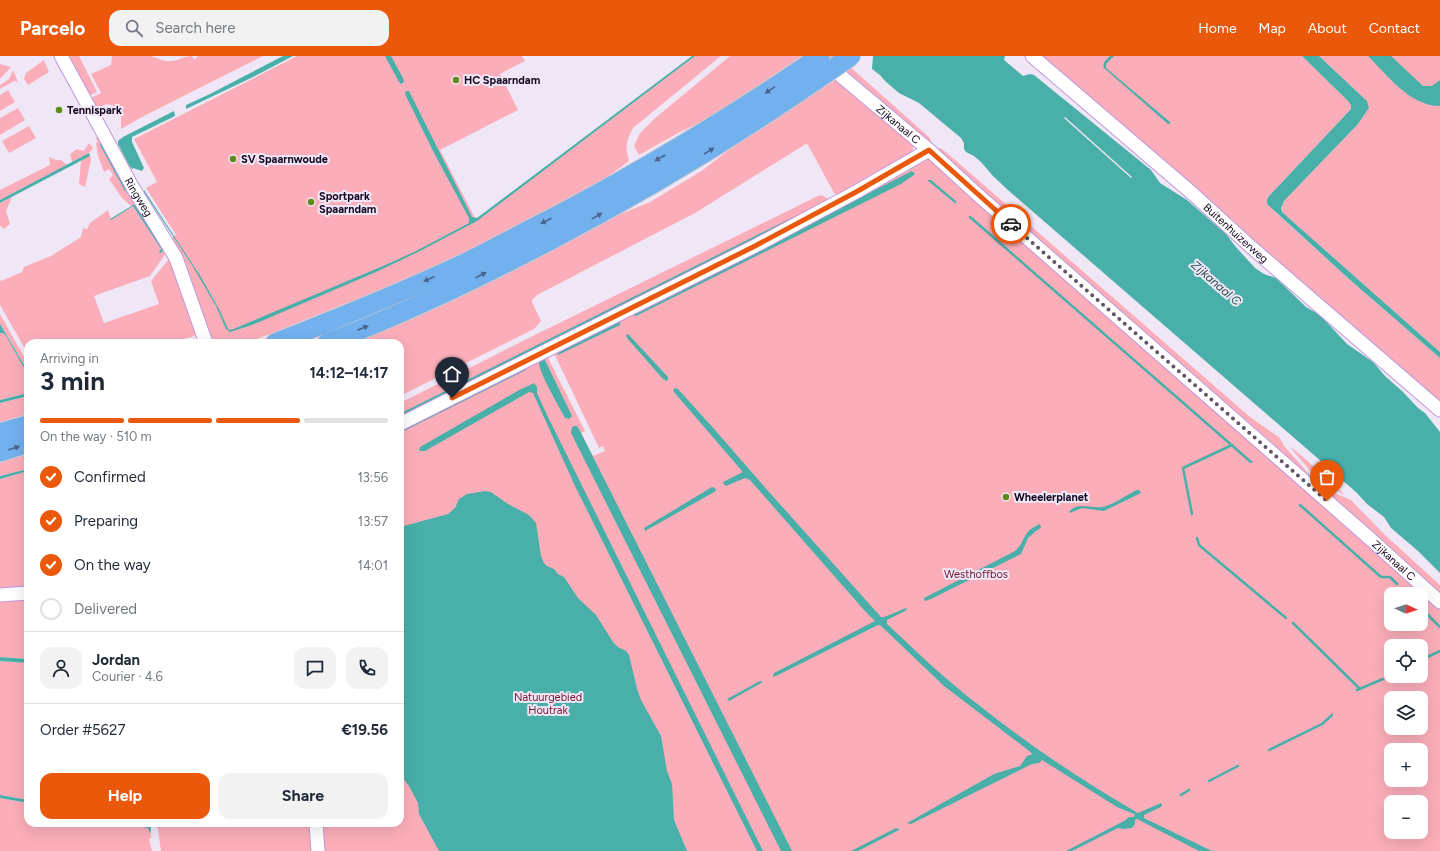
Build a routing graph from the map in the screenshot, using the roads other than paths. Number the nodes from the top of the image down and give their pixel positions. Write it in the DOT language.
graph roads {
  1 [pos="62,56"];
  2 [pos="820,56"];
  3 [pos="851,56"];
  4 [pos="1032,56"];
  5 [pos="809,75"];
  6 [pos="841,76"];
  7 [pos="929,150"];
  8 [pos="205,339"];
  9 [pos="285,339"];
  10 [pos="336,339"];
  11 [pos="1440,410"];
  12 [pos="404,422"];
  13 [pos="24,426"];
  14 [pos="0,433"];
  15 [pos="24,445"];
  16 [pos="0,452"];
  17 [pos="24,593"];
  18 [pos="0,594"];
  19 [pos="1440,602"];
  20 [pos="316,827"];
  21 [pos="318,851"];
  1 -- 8 [label="street, Ringweg"];
  2 -- 5 [label="highway, bridge"];
  3 -- 5 [label="highway, bridge"];
  4 -- 11 [label="street, Buitenhuizerweg"];
  5 -- 9 [label="highway, one-way"];
  10 -- 5 [label="highway, one-way"];
  6 -- 7 [label="street, Zijkanaal C"];
  7 -- 12 [label="street"];
  7 -- 19 [label="street, Zijkanaal C"];
  13 -- 14 [label="highway"];
  16 -- 15 [label="highway, one-way"];
  17 -- 18 [label="street"];
  20 -- 21 [label="street"];
}
